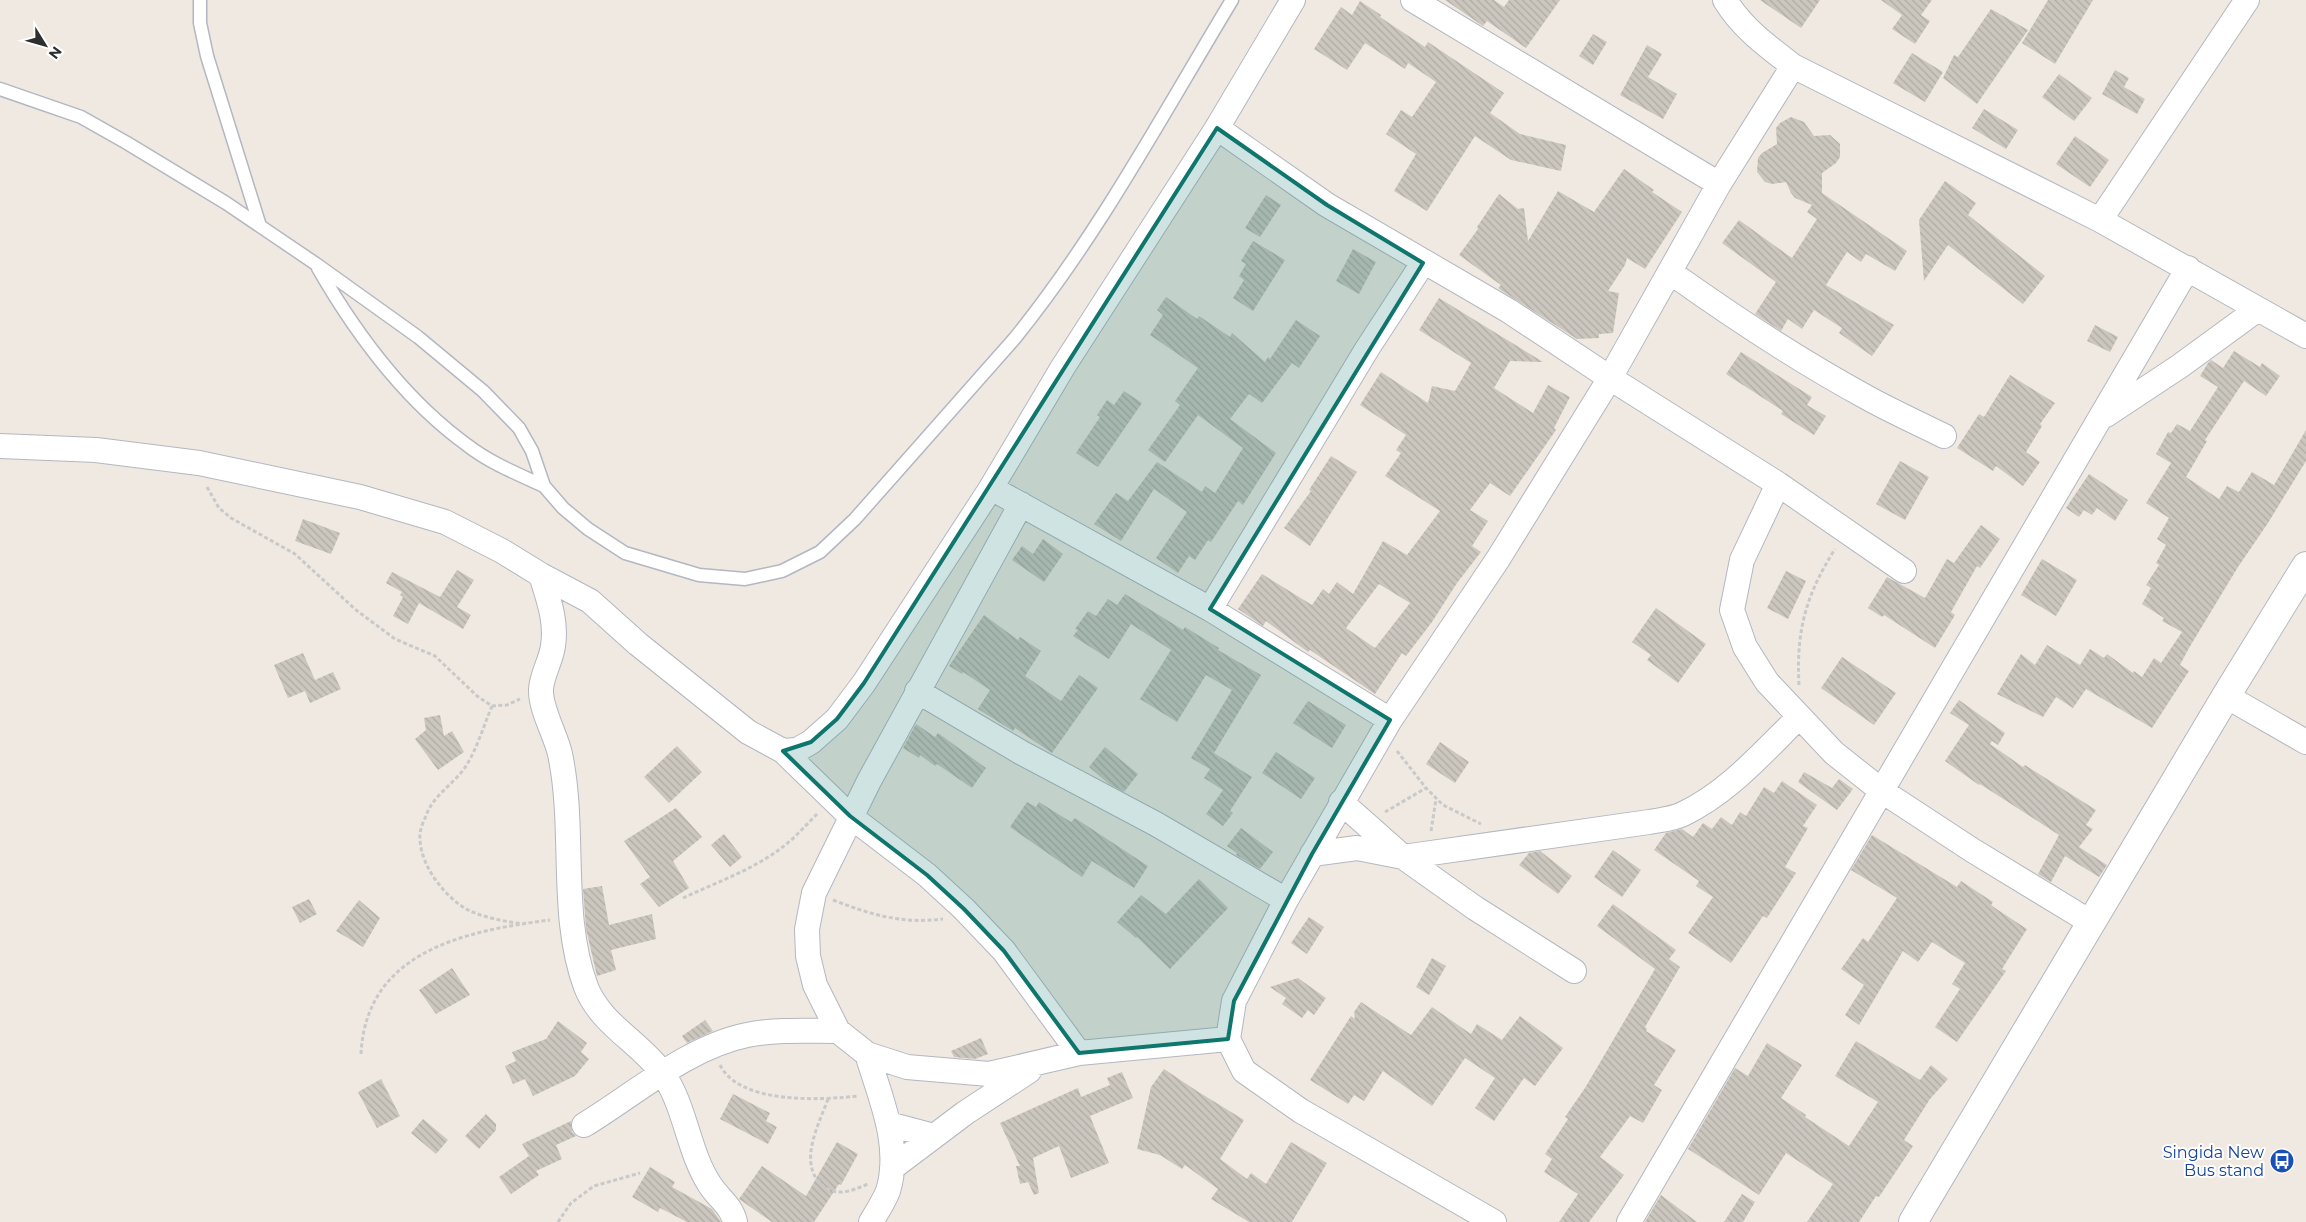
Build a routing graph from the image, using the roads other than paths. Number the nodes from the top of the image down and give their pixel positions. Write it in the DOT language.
graph roads {
  1 [pos="200,0"];
  2 [pos="1232,0"];
  3 [pos="1293,0"];
  4 [pos="1413,0"];
  5 [pos="1725,0"];
  6 [pos="2247,0"];
  7 [pos="1793,66"];
  8 [pos="0,89"];
  9 [pos="1217,128"];
  10 [pos="1719,184"];
  11 [pos="2100,220"];
  12 [pos="260,226"];
  13 [pos="1423,263"];
  14 [pos="316,264"];
  15 [pos="2188,268"];
  16 [pos="1670,272"];
  17 [pos="2258,309"];
  18 [pos="2306,336"];
  19 [pos="1610,378"];
  20 [pos="2101,418"];
  21 [pos="1944,436"];
  22 [pos="0,446"];
  23 [pos="1778,484"];
  24 [pos="544,486"];
  25 [pos="990,488"];
  26 [pos="1021,504"];
  27 [pos="2306,566"];
  28 [pos="1904,572"];
  29 [pos="541,576"];
  30 [pos="1210,609"];
  31 [pos="918,692"];
  32 [pos="2226,696"];
  33 [pos="1799,717"];
  34 [pos="1386,727"];
  35 [pos="2306,742"];
  36 [pos="784,751"];
  37 [pos="1882,791"];
  38 [pos="1341,802"];
  39 [pos="850,816"];
  40 [pos="1312,854"];
  41 [pos="1403,857"];
  42 [pos="1286,900"];
  43 [pos="2092,924"];
  44 [pos="1574,971"];
  45 [pos="838,1031"];
  46 [pos="1228,1039"];
  47 [pos="1080,1053"];
  48 [pos="866,1054"];
  49 [pos="1041,1063"];
  50 [pos="663,1074"];
  51 [pos="888,1124"];
  52 [pos="584,1125"];
  53 [pos="934,1136"];
  54 [pos="892,1168"];
  55 [pos="735,1222"];
  56 [pos="871,1222"];
  57 [pos="1494,1222"];
  58 [pos="1629,1222"];
  59 [pos="1913,1222"];
  1 -- 12 [label="lane"];
  2 -- 24 [label="lane"];
  3 -- 9 [label="street"];
  4 -- 10 [label="street"];
  5 -- 7 [label="street"];
  6 -- 11 [label="street"];
  7 -- 10 [label="street"];
  7 -- 11 [label="street"];
  8 -- 12 [label="lane"];
  9 -- 13 [label="street"];
  9 -- 25 [label="street"];
  10 -- 16 [label="street"];
  11 -- 15 [label="street"];
  12 -- 14 [label="lane"];
  13 -- 19 [label="street"];
  13 -- 30 [label="street"];
  14 -- 24 [label="lane"];
  14 -- 24 [label="lane"];
  15 -- 17 [label="street"];
  15 -- 20 [label="street"];
  16 -- 19 [label="street"];
  16 -- 21 [label="street"];
  17 -- 18 [label="street"];
  17 -- 20 [label="street"];
  19 -- 23 [label="street"];
  19 -- 34 [label="street"];
  20 -- 37 [label="street"];
  22 -- 29 [label="street"];
  23 -- 28 [label="street"];
  23 -- 33 [label="street"];
  25 -- 26 [label="street"];
  25 -- 36 [label="street"];
  26 -- 30 [label="street"];
  26 -- 31 [label="street"];
  27 -- 32 [label="street"];
  29 -- 36 [label="street"];
  29 -- 50 [label="street"];
  30 -- 34 [label="street"];
  31 -- 39 [label="street"];
  31 -- 42 [label="street"];
  32 -- 35 [label="street"];
  32 -- 43 [label="street"];
  33 -- 37 [label="street"];
  33 -- 41 [label="street"];
  34 -- 38 [label="street"];
  36 -- 39 [label="street"];
  37 -- 43 [label="street"];
  37 -- 58 [label="street"];
  38 -- 40 [label="street"];
  38 -- 41 [label="street"];
  39 -- 45 [label="street"];
  39 -- 47 [label="street"];
  40 -- 41 [label="street"];
  40 -- 42 [label="street"];
  41 -- 44 [label="street"];
  42 -- 46 [label="street"];
  43 -- 59 [label="street"];
  45 -- 48 [label="street"];
  45 -- 50 [label="street"];
  46 -- 47 [label="street"];
  46 -- 57 [label="street"];
  47 -- 49 [label="street"];
  48 -- 49 [label="street"];
  48 -- 51 [label="street"];
  49 -- 53 [label="street"];
  50 -- 52 [label="street"];
  50 -- 55 [label="street"];
  51 -- 53 [label="street"];
  51 -- 54 [label="street"];
  53 -- 54 [label="street"];
  54 -- 56 [label="street"];
}
